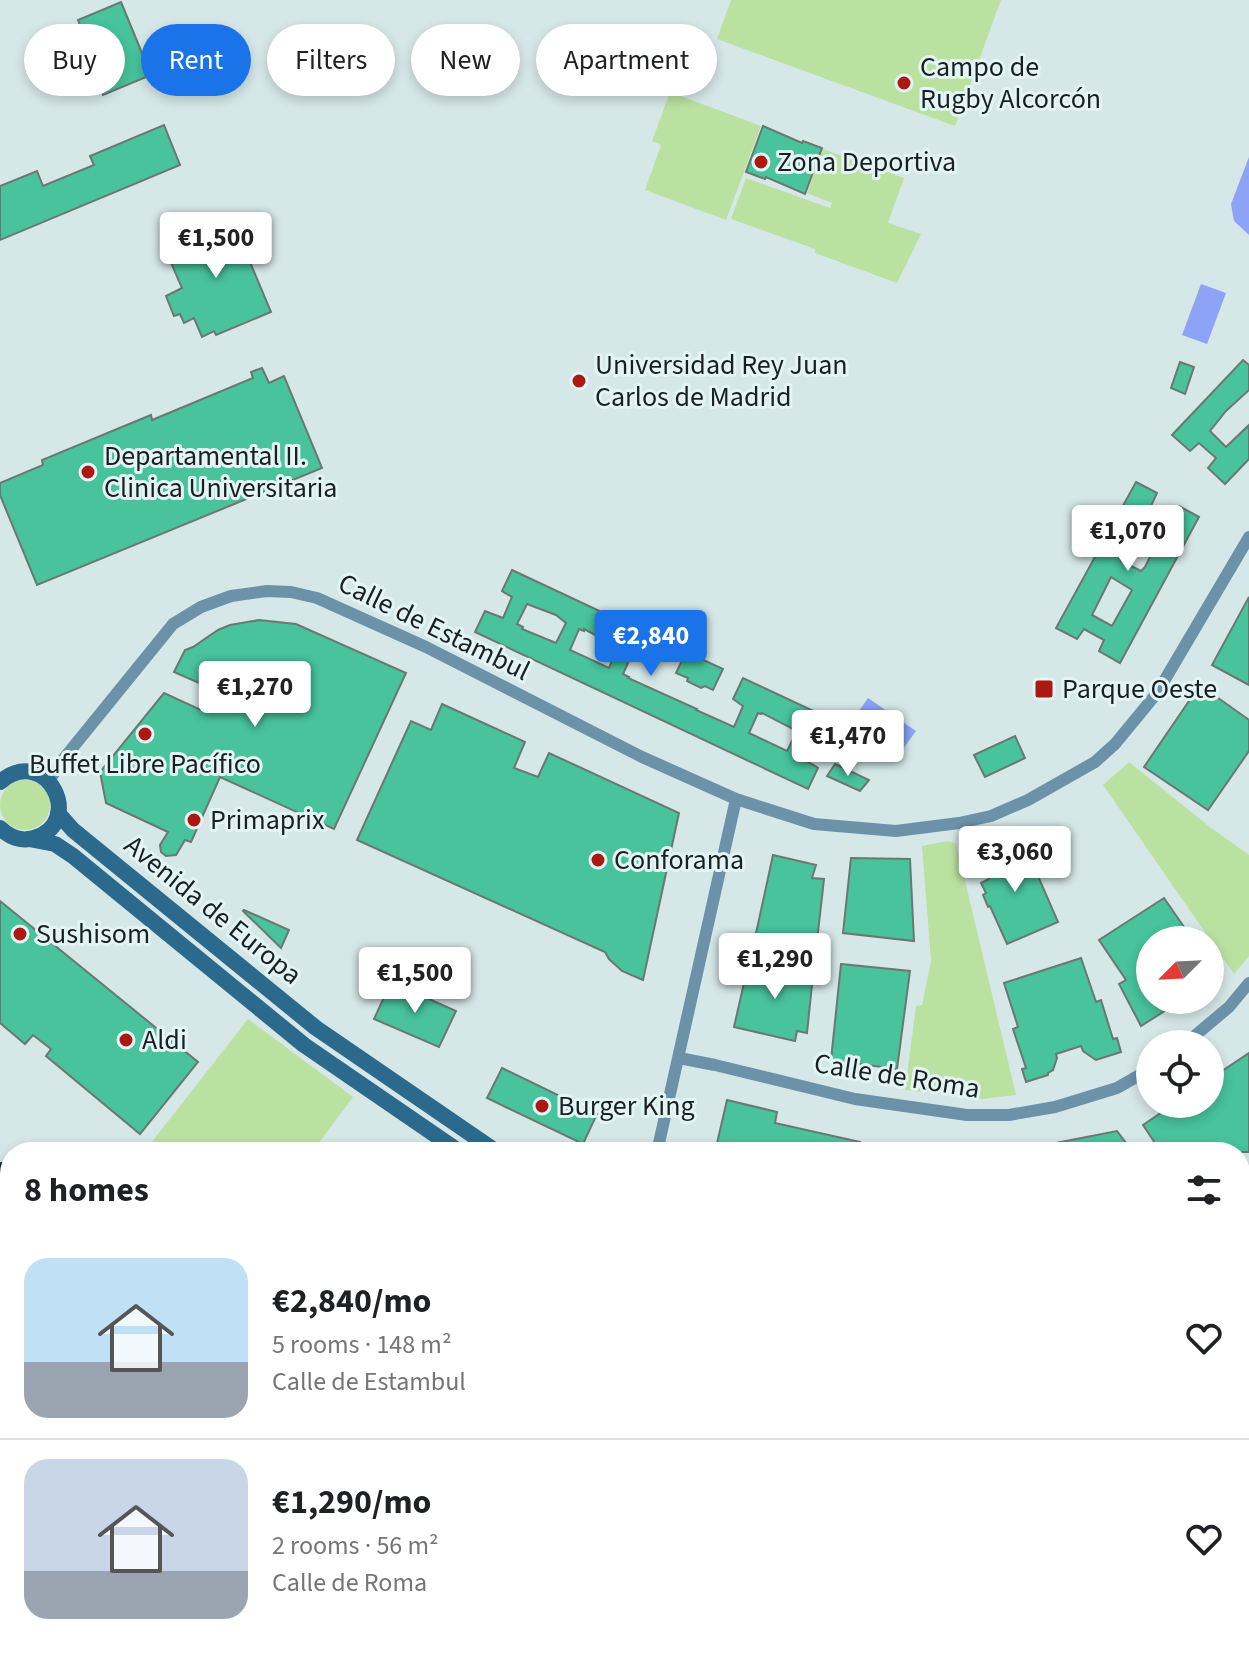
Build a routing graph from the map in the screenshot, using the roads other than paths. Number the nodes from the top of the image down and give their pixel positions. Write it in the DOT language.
graph roads {
  1 [pos="1249,537"];
  2 [pos="0,763"];
  3 [pos="17,772"];
  4 [pos="49,781"];
  5 [pos="0,782"];
  6 [pos="736,799"];
  7 [pos="58,813"];
  8 [pos="1,832"];
  9 [pos="29,839"];
  10 [pos="1249,983"];
  11 [pos="1202,1030"];
  12 [pos="679,1058"];
  13 [pos="1136,1077"];
  14 [pos="445,1142"];
  15 [pos="482,1142"];
  16 [pos="659,1142"];
  1 -- 6 [label="street, Calle de Estambul"];
  2 -- 3 [label="street"];
  3 -- 4 [label="street"];
  3 -- 5 [label="street"];
  4 -- 6 [label="street, Calle de Estambul"];
  4 -- 7 [label="street"];
  6 -- 12 [label="street"];
  7 -- 9 [label="street"];
  7 -- 15 [label="street, Avenida de Europa"];
  8 -- 9 [label="street, Avenida de Europa"];
  9 -- 14 [label="street, Avenida de Europa"];
  10 -- 11 [label="street"];
  12 -- 13 [label="street, Calle de Roma"];
  12 -- 16 [label="street"];
}
